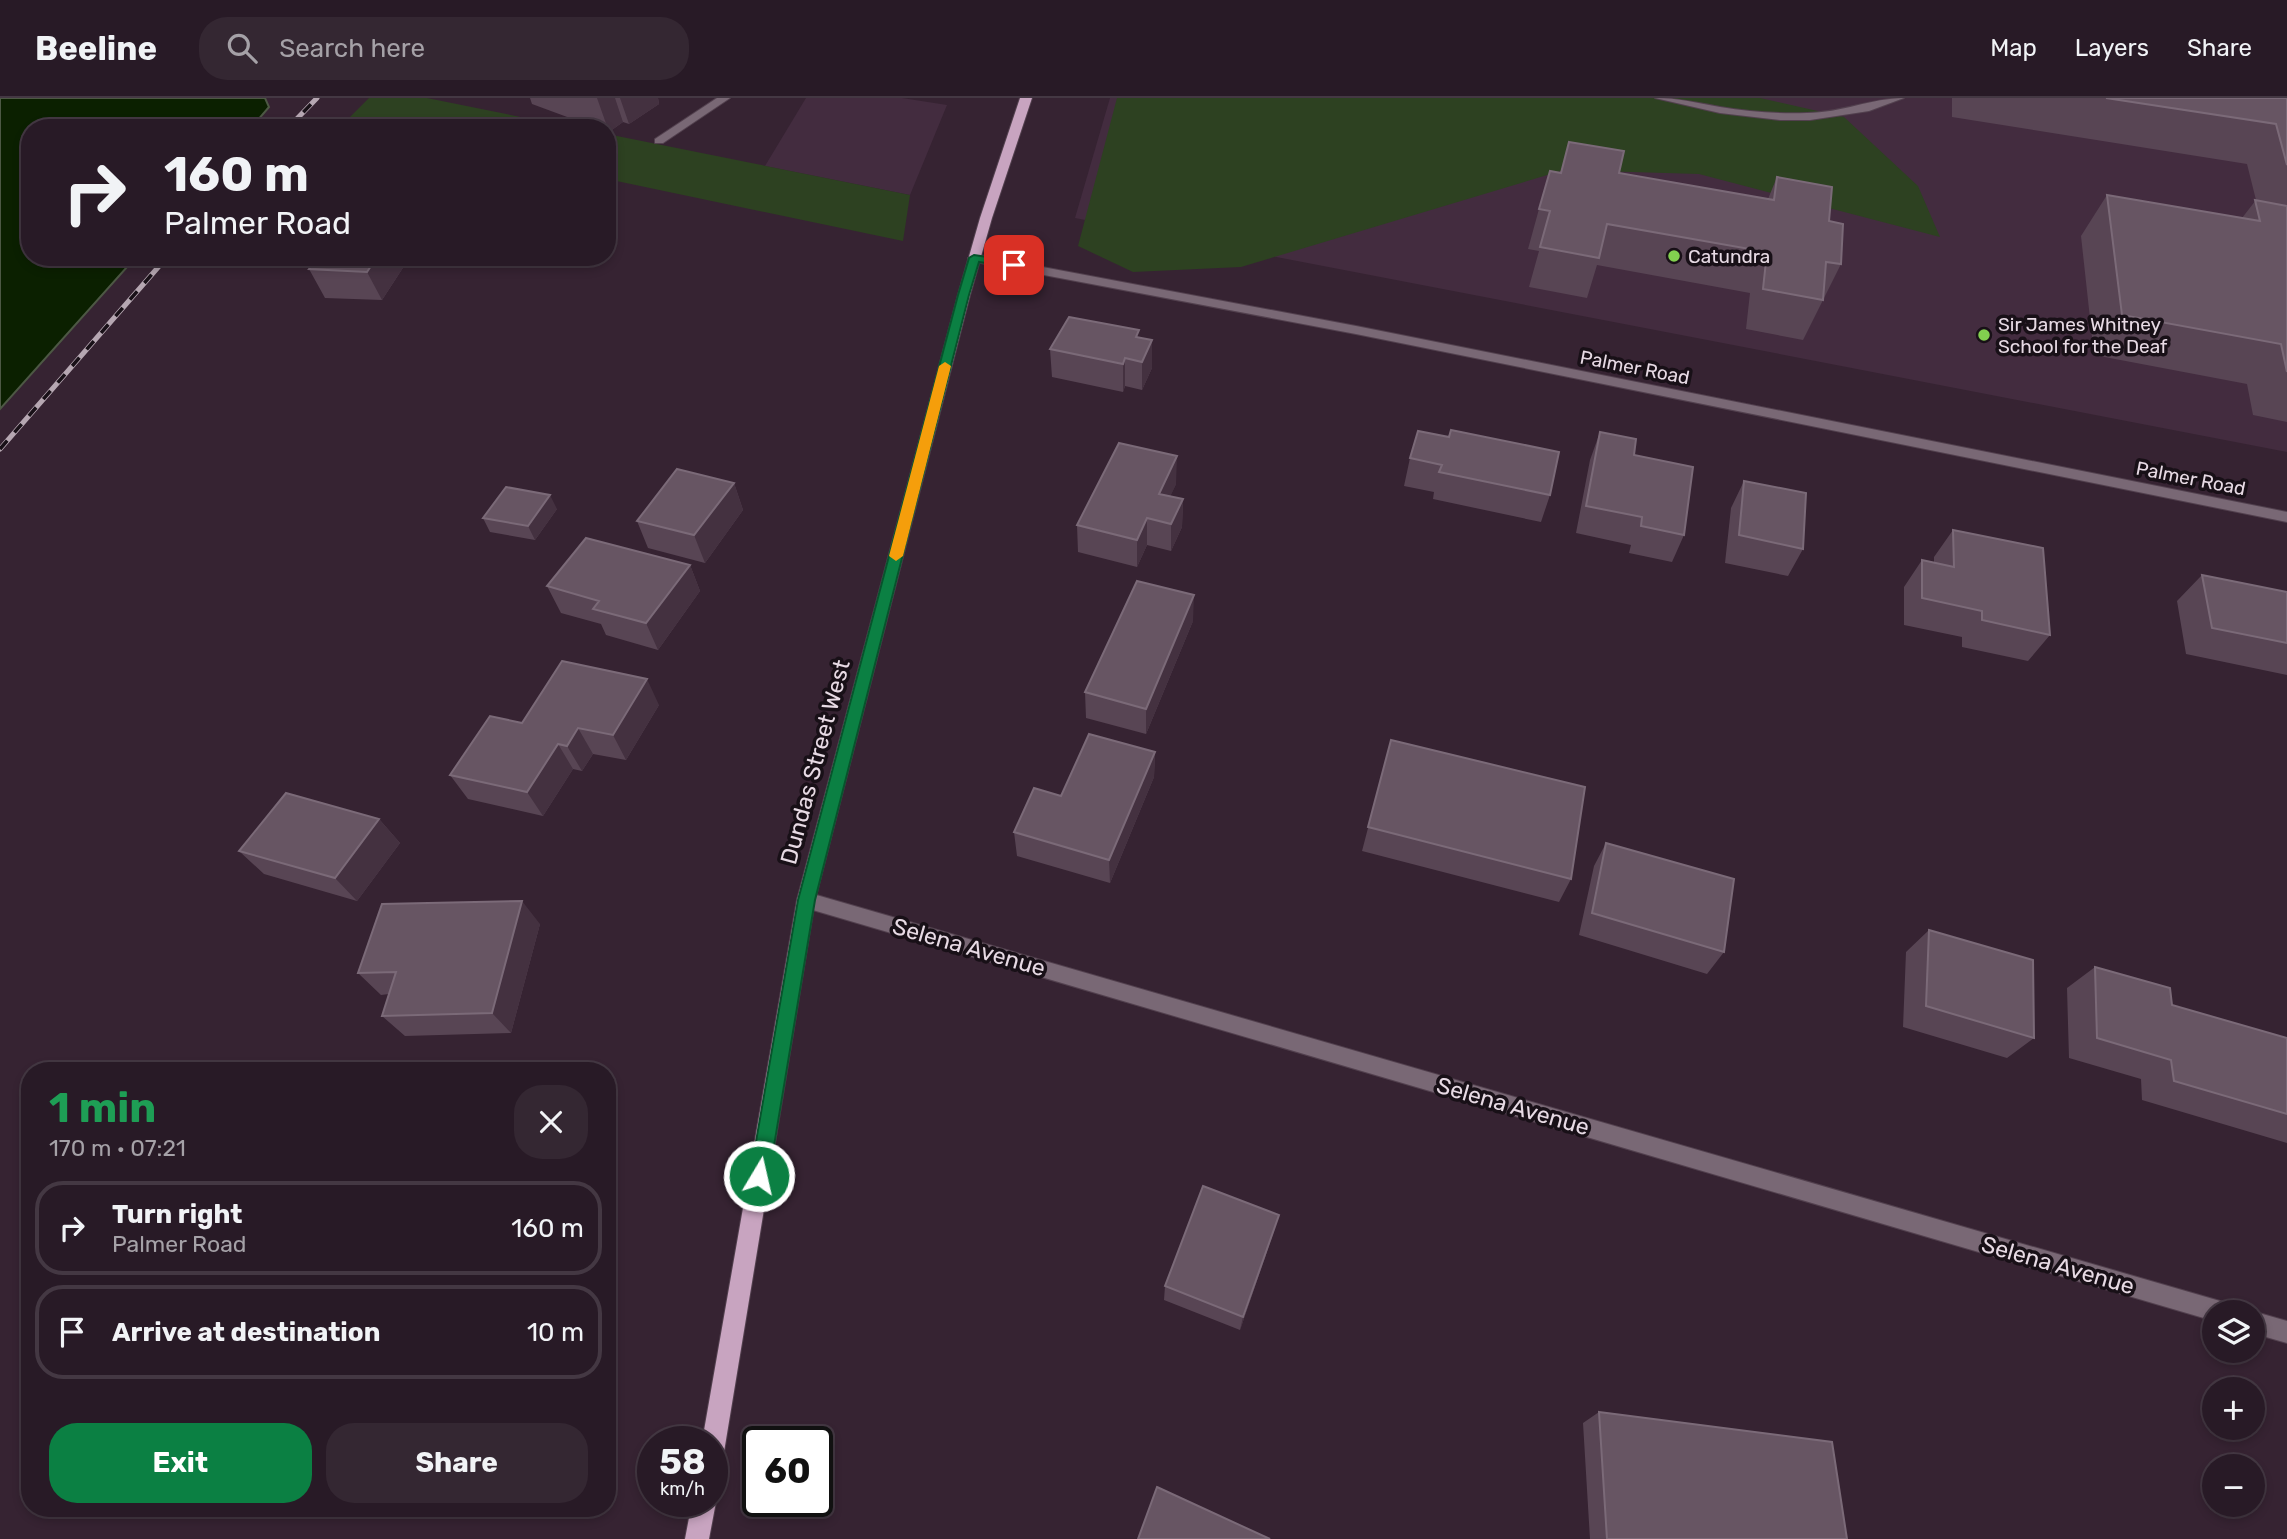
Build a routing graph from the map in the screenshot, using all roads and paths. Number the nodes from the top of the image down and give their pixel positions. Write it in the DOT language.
graph roads {
  1 [pos="724,98"];
  2 [pos="1027,98"];
  3 [pos="1661,98"];
  4 [pos="1898,98"];
  5 [pos="659,141"];
  6 [pos="974,258"];
  7 [pos="2287,517"];
  8 [pos="806,900"];
  9 [pos="2202,1307"];
  10 [pos="2265,1326"];
  11 [pos="2287,1332"];
  12 [pos="716,1426"];
  13 [pos="701,1517"];
  14 [pos="697,1539"];
  1 -- 5 [label="street"];
  2 -- 6 [label="main road, Dundas Street West"];
  3 -- 4 [label="street"];
  6 -- 7 [label="street, Palmer Road"];
  6 -- 8 [label="main road, Dundas Street West"];
  8 -- 9 [label="street, Selena Avenue"];
  8 -- 12 [label="main road, Dundas Street West"];
  10 -- 11 [label="street"];
  13 -- 14 [label="main road"];
}
